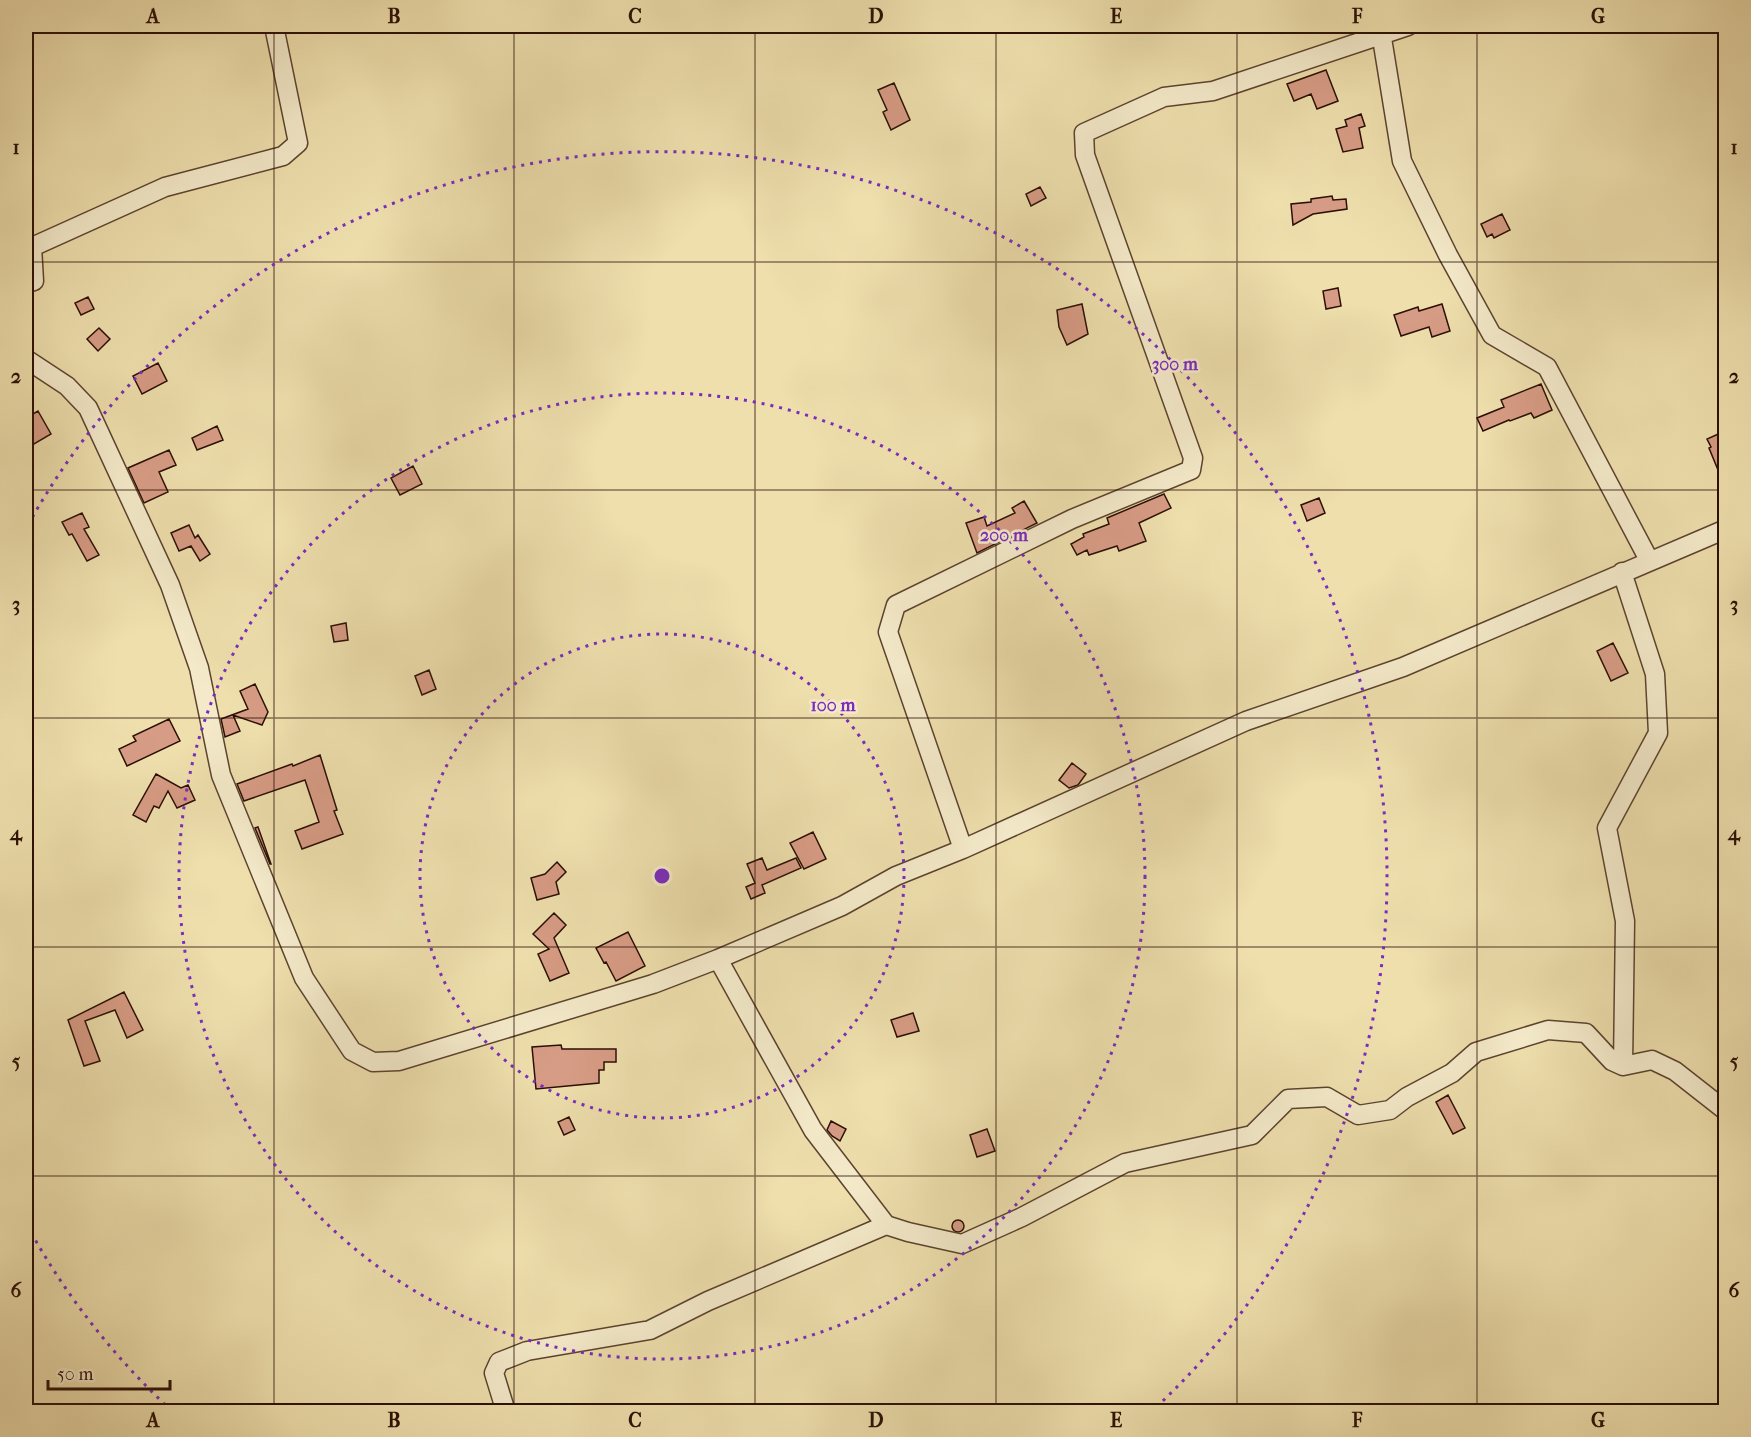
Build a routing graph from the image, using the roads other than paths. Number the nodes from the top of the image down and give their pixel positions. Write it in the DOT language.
graph roads {
  1 [pos="274,26"];
  2 [pos="1408,26"];
  3 [pos="1380,30"];
  4 [pos="26,283"];
  5 [pos="26,359"];
  6 [pos="1725,529"];
  7 [pos="1648,560"];
  8 [pos="1622,572"];
  9 [pos="963,849"];
  10 [pos="718,958"];
  11 [pos="1623,1066"];
  12 [pos="1725,1111"];
  13 [pos="886,1225"];
  14 [pos="506,1412"];
  1 -- 4 [label="street"];
  2 -- 3 [label="street"];
  3 -- 7 [label="street"];
  3 -- 9 [label="street"];
  5 -- 10 [label="street"];
  6 -- 7 [label="street"];
  7 -- 8 [label="street"];
  8 -- 9 [label="street"];
  8 -- 11 [label="street"];
  9 -- 10 [label="street"];
  10 -- 13 [label="street"];
  11 -- 12 [label="street"];
  11 -- 13 [label="street"];
  13 -- 14 [label="street"];
}
